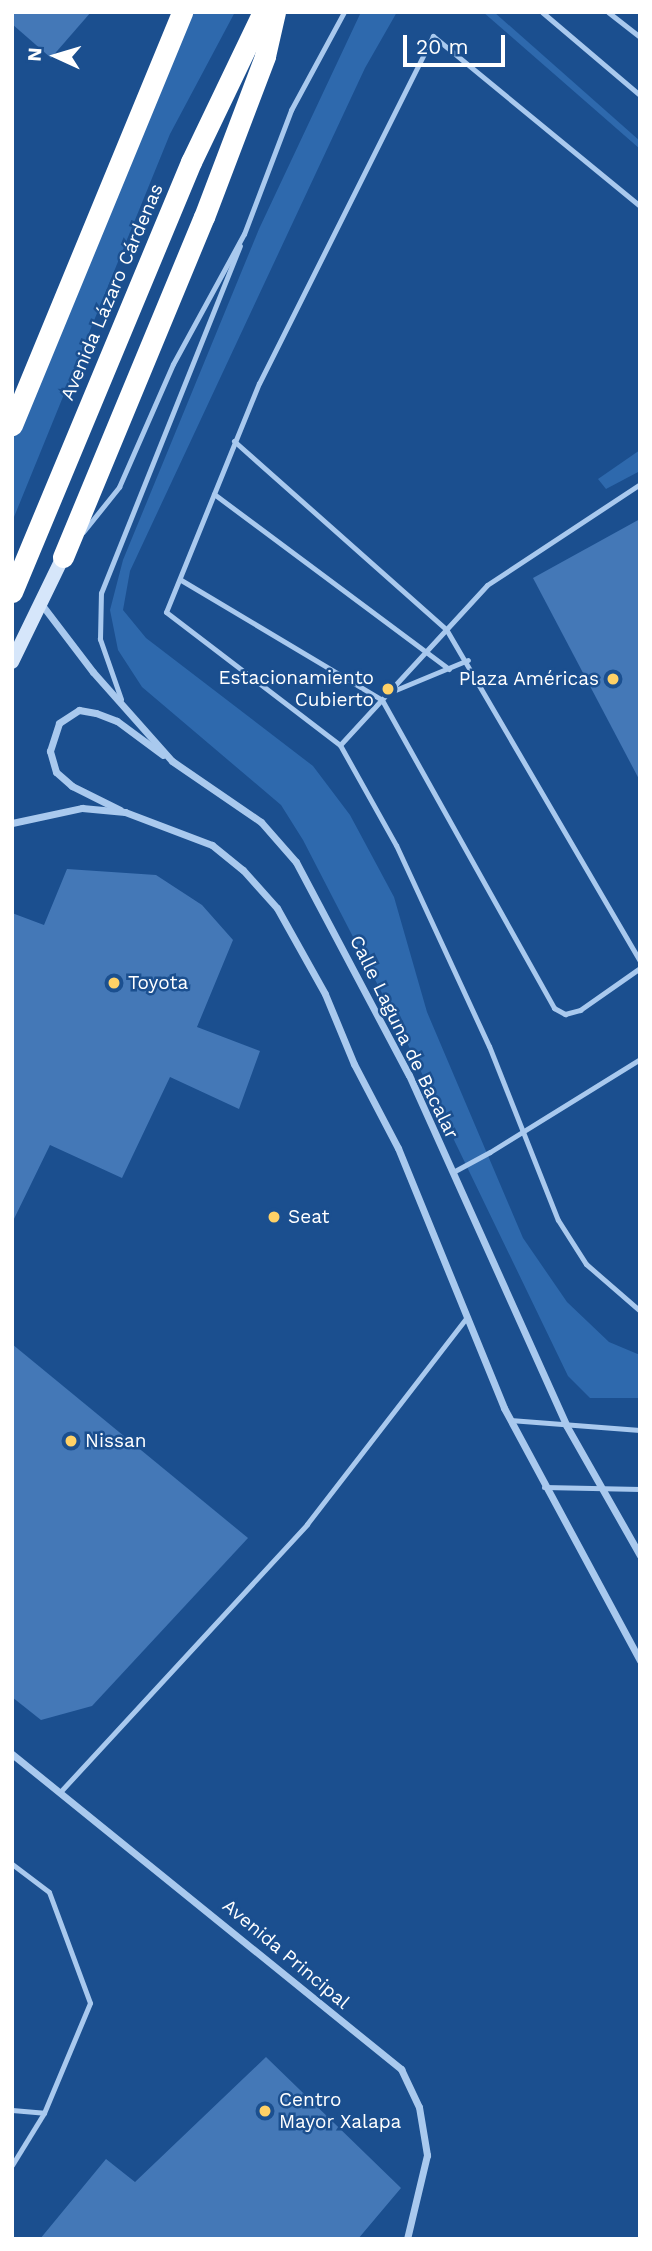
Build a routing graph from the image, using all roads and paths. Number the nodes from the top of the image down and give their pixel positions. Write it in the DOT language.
graph roads {
  1 [pos="182,12"];
  2 [pos="263,12"];
  3 [pos="275,12"];
  4 [pos="344,12"];
  5 [pos="542,12"];
  6 [pos="608,12"];
  7 [pos="640,37"];
  8 [pos="640,95"];
  9 [pos="640,206"];
  10 [pos="244,234"];
  11 [pos="12,425"];
  12 [pos="234,441"];
  13 [pos="640,484"];
  14 [pos="214,494"];
  15 [pos="63,556"];
  16 [pos="181,580"];
  17 [pos="12,592"];
  18 [pos="42,605"];
  19 [pos="446,629"];
  20 [pos="427,653"];
  21 [pos="468,660"];
  22 [pos="12,662"];
  23 [pos="449,669"];
  24 [pos="390,692"];
  25 [pos="121,699"];
  26 [pos="382,700"];
  27 [pos="341,745"];
  28 [pos="172,761"];
  29 [pos="125,812"];
  30 [pos="12,823"];
  31 [pos="640,961"];
  32 [pos="640,968"];
  33 [pos="640,1059"];
  34 [pos="453,1172"];
  35 [pos="640,1311"];
  36 [pos="467,1317"];
  37 [pos="510,1420"];
  38 [pos="566,1425"];
  39 [pos="640,1430"];
  40 [pos="544,1487"];
  41 [pos="598,1488"];
  42 [pos="640,1489"];
  43 [pos="640,1555"];
  44 [pos="640,1661"];
  45 [pos="12,1754"];
  46 [pos="61,1791"];
  47 [pos="12,1864"];
  48 [pos="12,2110"];
  49 [pos="44,2113"];
  50 [pos="12,2165"];
  51 [pos="407,2239"];
  1 -- 11 [label="highway"];
  2 -- 17 [label="highway, Avenida Lázaro Cárdenas"];
  3 -- 15 [label="highway"];
  4 -- 10 [label="lane"];
  5 -- 8 [label="lane"];
  6 -- 7 [label="lane"];
  9 -- 12 [label="lane"];
  10 -- 15 [label="lane"];
  10 -- 25 [label="lane"];
  12 -- 14 [label="lane"];
  12 -- 19 [label="lane"];
  13 -- 19 [label="lane"];
  14 -- 16 [label="lane"];
  14 -- 20 [label="lane"];
  15 -- 18 [label="street"];
  16 -- 26 [label="lane"];
  16 -- 27 [label="lane"];
  18 -- 22 [label="street"];
  18 -- 25 [label="street, Calle Laguna de Bacalar"];
  19 -- 20 [label="lane"];
  19 -- 21 [label="lane"];
  20 -- 23 [label="lane"];
  20 -- 24 [label="lane"];
  21 -- 23 [label="lane"];
  21 -- 31 [label="lane"];
  23 -- 24 [label="lane"];
  24 -- 26 [label="lane"];
  25 -- 28 [label="street, Calle Laguna de Bacalar"];
  26 -- 27 [label="lane"];
  26 -- 32 [label="lane"];
  27 -- 35 [label="lane"];
  28 -- 29 [label="street"];
  28 -- 34 [label="street, Calle Laguna de Bacalar"];
  29 -- 30 [label="street"];
  29 -- 36 [label="street"];
  33 -- 34 [label="lane, bridge"];
  34 -- 38 [label="street, Calle Laguna de Bacalar"];
  36 -- 37 [label="street"];
  36 -- 46 [label="lane"];
  37 -- 38 [label="lane"];
  37 -- 40 [label="street"];
  38 -- 39 [label="lane"];
  38 -- 41 [label="street, Calle Laguna de Bacalar"];
  40 -- 41 [label="lane"];
  40 -- 44 [label="street"];
  41 -- 42 [label="lane"];
  41 -- 43 [label="street, Calle Laguna de Bacalar"];
  45 -- 46 [label="street, Avenida Principal"];
  46 -- 51 [label="street, Avenida Principal"];
  47 -- 49 [label="lane"];
  48 -- 49 [label="lane"];
  49 -- 50 [label="lane"];
}
